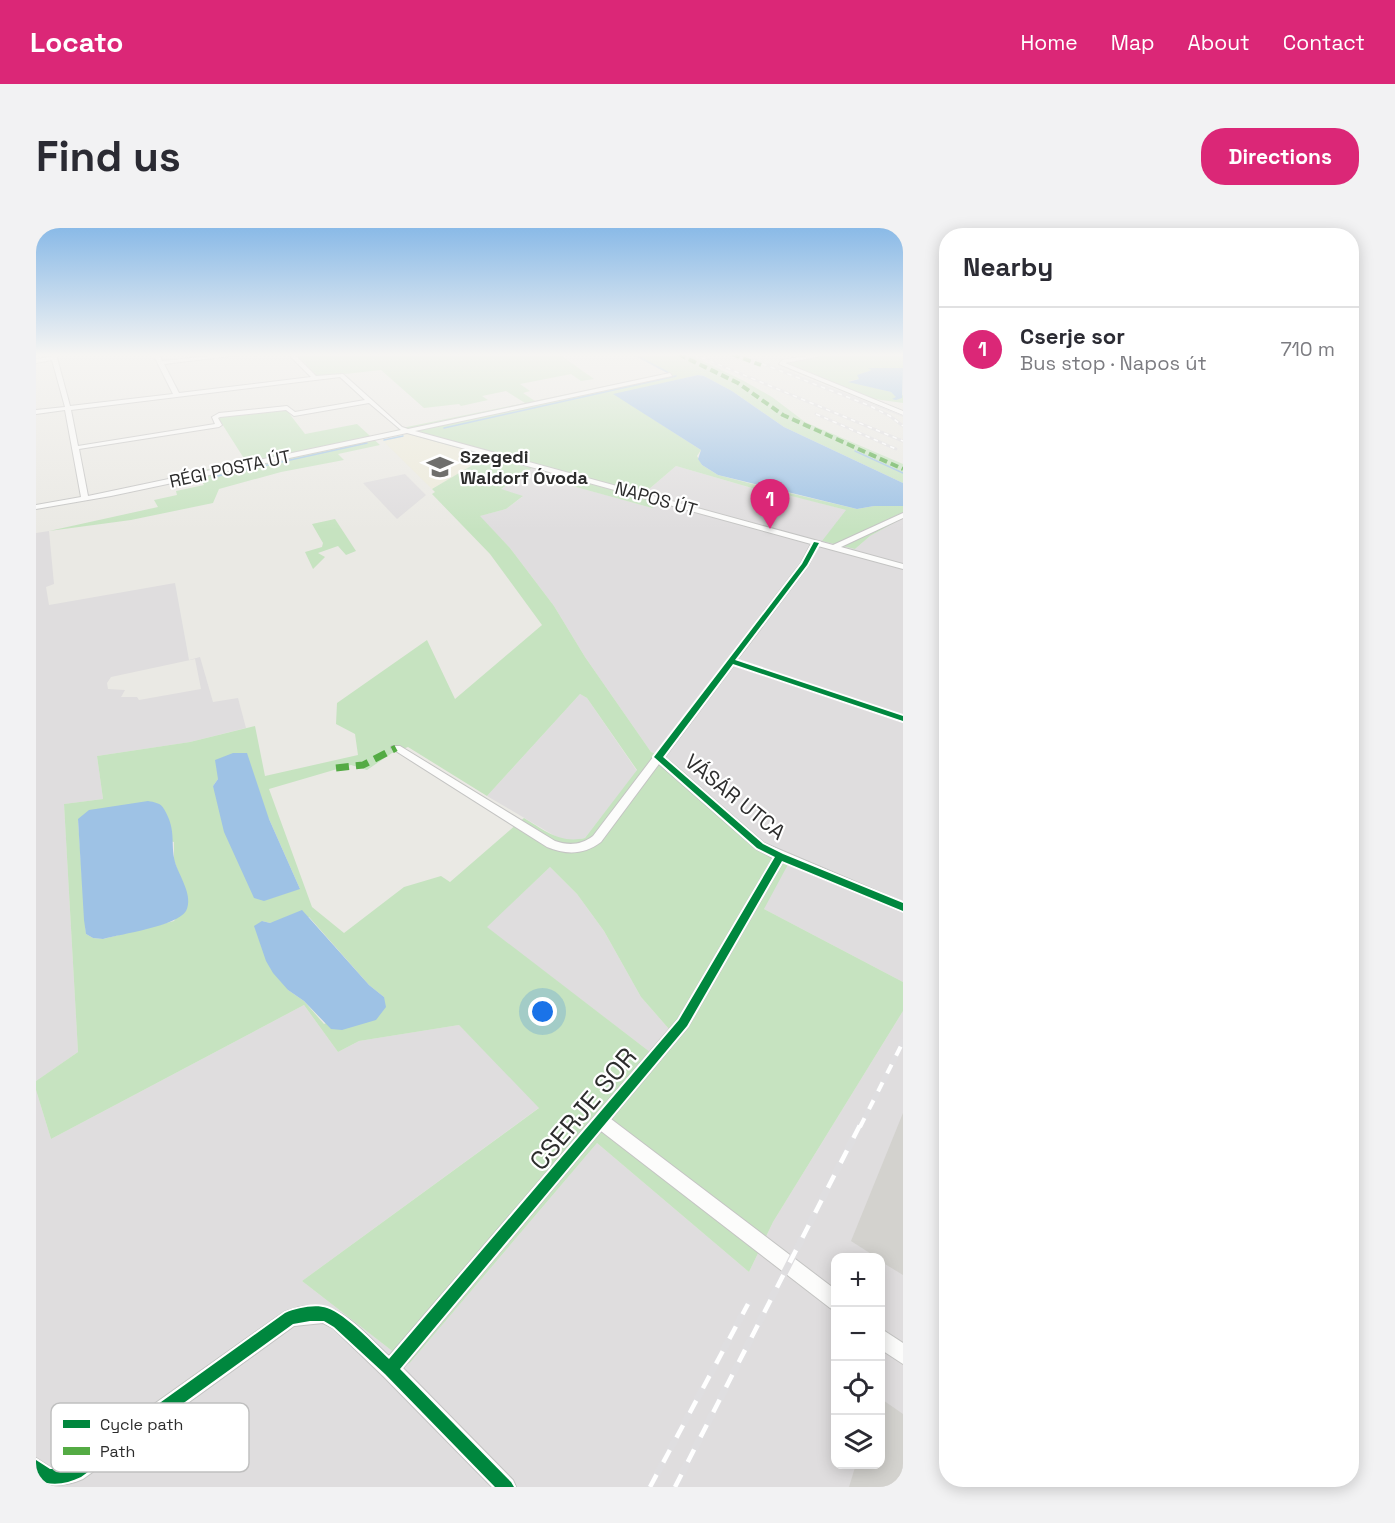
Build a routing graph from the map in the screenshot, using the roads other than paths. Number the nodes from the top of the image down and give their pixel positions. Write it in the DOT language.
graph roads {
  1 [pos="69,413"];
  2 [pos="238,413"];
  3 [pos="383,413"];
  4 [pos="493,413"];
  5 [pos="408,431"];
  6 [pos="75,448"];
  7 [pos="85,499"];
  8 [pos="36,507"];
  9 [pos="903,515"];
  10 [pos="816,543"];
  11 [pos="833,548"];
  12 [pos="903,567"];
  13 [pos="731,660"];
  14 [pos="903,719"];
  15 [pos="396,748"];
  16 [pos="658,757"];
  17 [pos="780,856"];
  18 [pos="903,907"];
  19 [pos="601,1120"];
  20 [pos="831,1298"];
  21 [pos="885,1341"];
  22 [pos="903,1355"];
  23 [pos="390,1369"];
  24 [pos="172,1403"];
  25 [pos="36,1468"];
  26 [pos="76,1472"];
  27 [pos="506,1487"];
  1 -- 6 [label="street"];
  2 -- 6 [label="street"];
  3 -- 5 [label="street"];
  4 -- 5 [label="street, RÉGI POSTA ÚT"];
  5 -- 7 [label="street, RÉGI POSTA ÚT"];
  5 -- 10 [label="street, NAPOS ÚT"];
  6 -- 7 [label="street"];
  7 -- 8 [label="street, RÉGI POSTA ÚT"];
  9 -- 11 [label="street"];
  10 -- 11 [label="street, NAPOS ÚT"];
  10 -- 13 [label="street, VÁSÁR UTCA"];
  11 -- 12 [label="street, NAPOS ÚT"];
  13 -- 14 [label="street"];
  13 -- 16 [label="street, VÁSÁR UTCA"];
  15 -- 16 [label="street"];
  16 -- 17 [label="street, VÁSÁR UTCA"];
  17 -- 18 [label="street, VÁSÁR UTCA"];
  17 -- 19 [label="street, CSERJE SOR"];
  19 -- 20 [label="street"];
  19 -- 23 [label="street, CSERJE SOR"];
  21 -- 22 [label="street"];
  23 -- 24 [label="street"];
  23 -- 27 [label="street"];
  25 -- 26 [label="street"];
}
